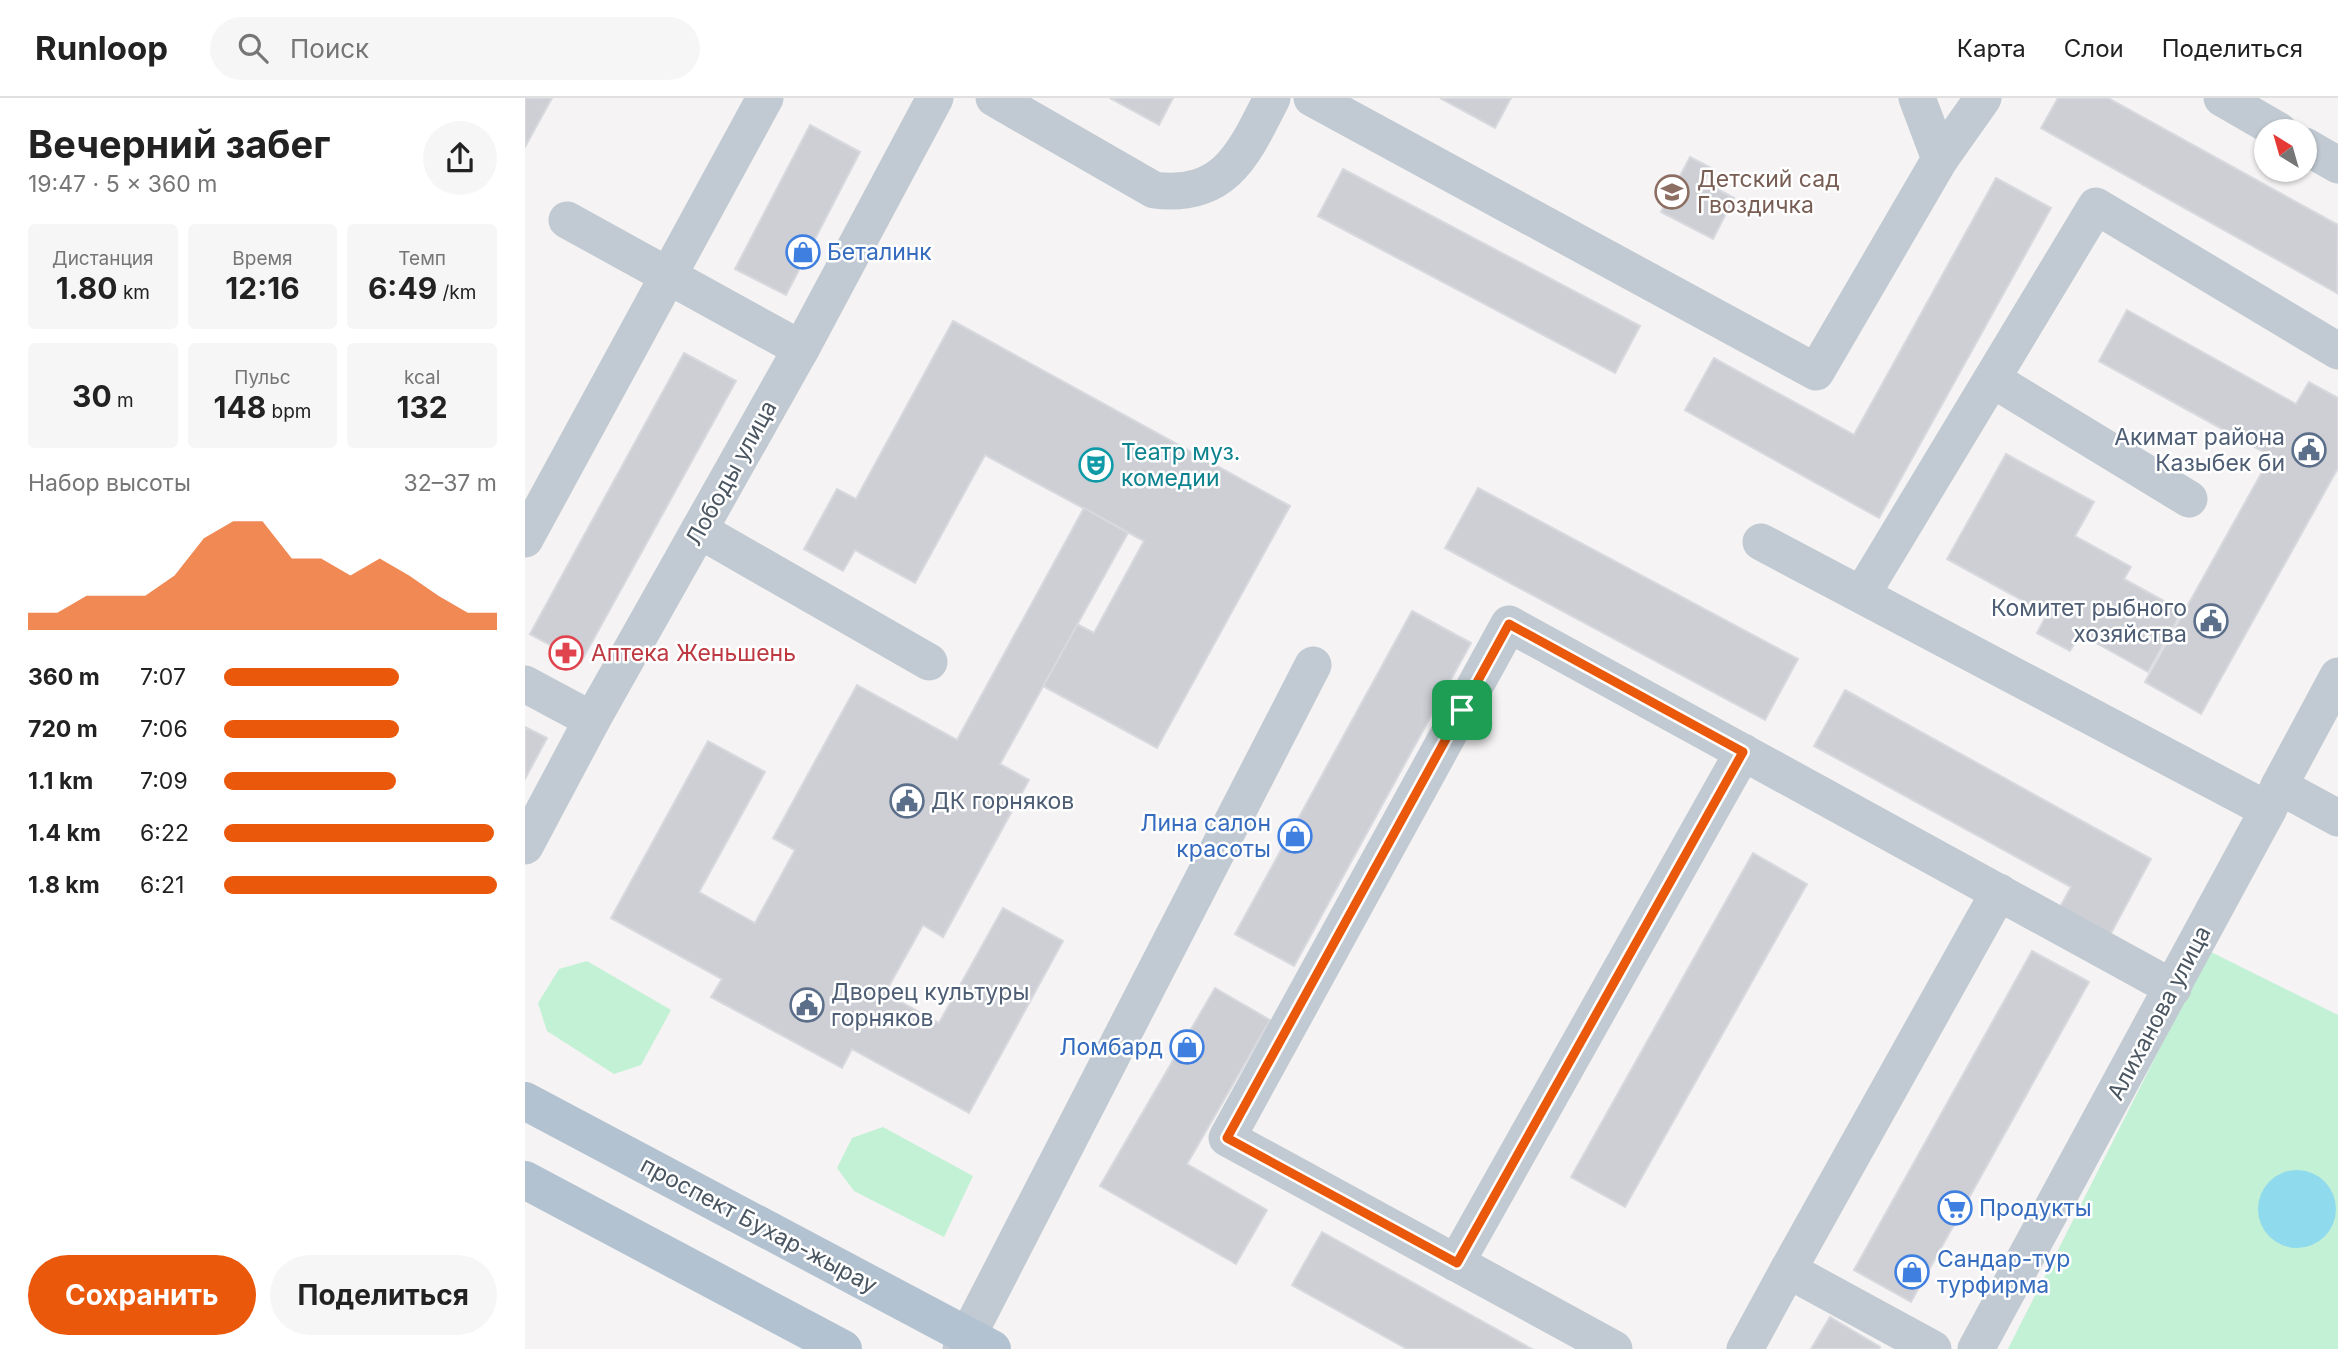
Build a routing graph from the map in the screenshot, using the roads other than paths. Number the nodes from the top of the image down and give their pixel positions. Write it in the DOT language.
graph roads {
  1 [pos="765,98"];
  2 [pos="935,98"];
  3 [pos="994,98"];
  4 [pos="1272,98"];
  5 [pos="1312,98"];
  6 [pos="1917,98"];
  7 [pos="1983,98"];
  8 [pos="2221,98"];
  9 [pos="2258,119"];
  10 [pos="2317,153"];
  11 [pos="1940,159"];
  12 [pos="2338,165"];
  13 [pos="567,220"];
  14 [pos="669,276"];
  15 [pos="801,349"];
  16 [pos="2338,351"];
  17 [pos="1992,379"];
  18 [pos="2189,499"];
  19 [pos="530,518"];
  20 [pos="699,530"];
  21 [pos="1762,541"];
  22 [pos="1862,594"];
  23 [pos="929,662"];
  24 [pos="1313,666"];
  25 [pos="2338,676"];
  26 [pos="525,684"];
  27 [pos="592,720"];
  28 [pos="1743,752"];
  29 [pos="2274,798"];
  30 [pos="2338,818"];
  31 [pos="525,846"];
  32 [pos="1999,892"];
  33 [pos="2173,988"];
  34 [pos="525,1101"];
  35 [pos="525,1180"];
  36 [pos="1457,1263"];
  37 [pos="1789,1270"];
  38 [pos="974,1345"];
  39 [pos="843,1349"];
  40 [pos="1614,1349"];
  41 [pos="1745,1349"];
  42 [pos="1933,1349"];
  43 [pos="1976,1349"];
  1 -- 14 [label="street"];
  2 -- 15 [label="street, Лободы улица"];
  3 -- 4 [label="street"];
  5 -- 11 [label="street"];
  6 -- 11 [label="street"];
  7 -- 11 [label="street"];
  8 -- 9 [label="street"];
  10 -- 12 [label="street"];
  13 -- 14 [label="street"];
  14 -- 15 [label="street"];
  14 -- 19 [label="street"];
  15 -- 20 [label="street, Лободы улица"];
  16 -- 17 [label="street"];
  17 -- 18 [label="street"];
  17 -- 22 [label="street"];
  20 -- 23 [label="street"];
  20 -- 27 [label="street, Лободы улица"];
  21 -- 22 [label="street"];
  22 -- 29 [label="street"];
  24 -- 38 [label="street"];
  25 -- 29 [label="street, Алиханова улица"];
  26 -- 27 [label="street"];
  27 -- 31 [label="street, Лободы улица"];
  28 -- 32 [label="street"];
  28 -- 36 [label="street"];
  28 -- 36 [label="street"];
  29 -- 30 [label="street"];
  29 -- 33 [label="street, Алиханова улица"];
  32 -- 33 [label="street"];
  32 -- 37 [label="street"];
  33 -- 43 [label="street, Алиханова улица"];
  34 -- 38 [label="main road, проспект Бухар-жырау"];
  35 -- 39 [label="main road"];
  36 -- 40 [label="street"];
  37 -- 41 [label="street"];
  37 -- 42 [label="street"];
}
